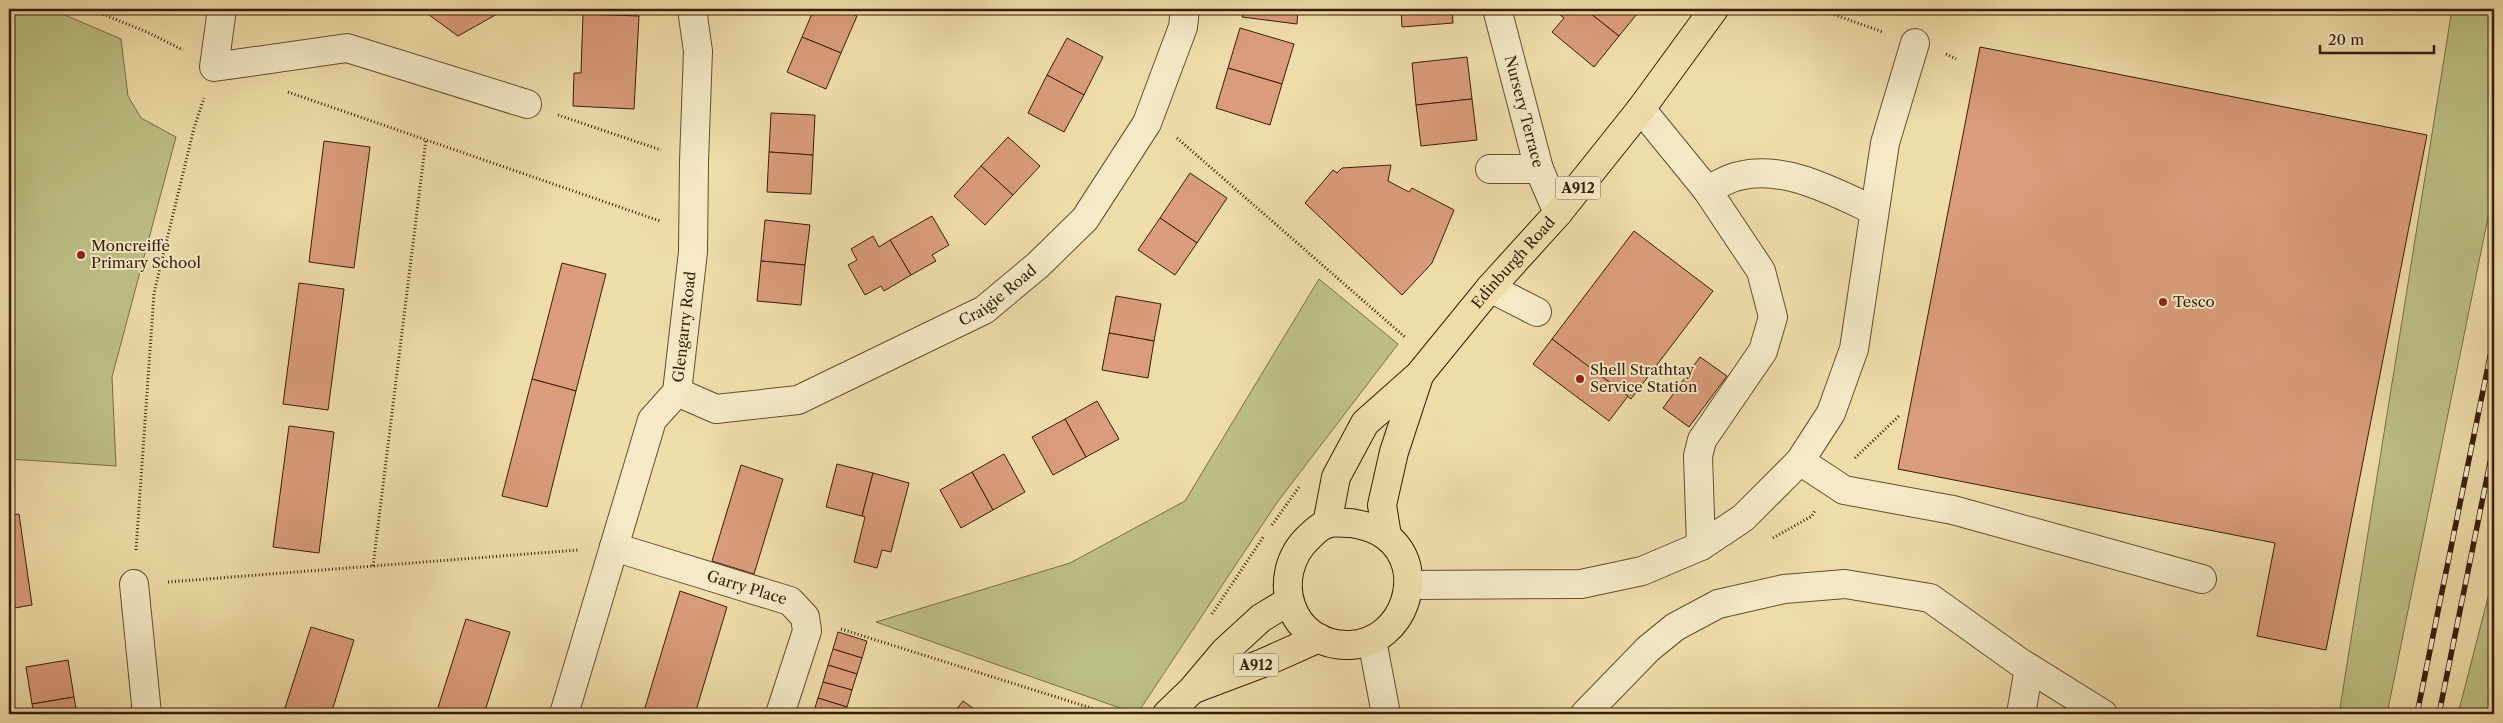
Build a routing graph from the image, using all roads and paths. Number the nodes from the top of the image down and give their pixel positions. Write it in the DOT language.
graph roads {
  1 [pos="90,9"];
  2 [pos="222,9"];
  3 [pos="692,9"];
  4 [pos="1185,9"];
  5 [pos="1497,9"];
  6 [pos="1714,9"];
  7 [pos="1915,43"];
  8 [pos="214,66"];
  9 [pos="279,89"];
  10 [pos="527,104"];
  11 [pos="1641,109"];
  12 [pos="1147,123"];
  13 [pos="426,139"];
  14 [pos="694,161"];
  15 [pos="1539,169"];
  16 [pos="1490,170"];
  17 [pos="1707,190"];
  18 [pos="1873,210"];
  19 [pos="1558,213"];
  20 [pos="693,232"];
  21 [pos="1490,288"];
  22 [pos="1537,312"];
  23 [pos="1425,367"];
  24 [pos="677,392"];
  25 [pos="1800,461"];
  26 [pos="1327,524"];
  27 [pos="1386,536"];
  28 [pos="1702,546"];
  29 [pos="614,547"];
  30 [pos="373,566"];
  31 [pos="2202,579"];
  32 [pos="134,584"];
  33 [pos="1409,585"];
  34 [pos="1288,600"];
  35 [pos="805,618"];
  36 [pos="1319,638"];
  37 [pos="1372,640"];
  38 [pos="2030,668"];
  39 [pos="1192,690"];
  40 [pos="147,714"];
  41 [pos="564,714"];
  42 [pos="780,714"];
  43 [pos="1107,714"];
  44 [pos="1167,714"];
  45 [pos="1386,714"];
  46 [pos="1585,714"];
  47 [pos="2021,714"];
  48 [pos="2103,714"];
  1 -- 8 [label="path"];
  2 -- 8 [label="street"];
  3 -- 14 [label="street, Glengarry Road"];
  4 -- 12 [label="street, Craigie Road"];
  5 -- 15 [label="street, Nursery Terrace"];
  6 -- 11 [label="main road, Edinburgh Road / A912"];
  7 -- 18 [label="street"];
  8 -- 10 [label="street"];
  8 -- 32 [label="path"];
  9 -- 13 [label="path"];
  10 -- 14 [label="path"];
  11 -- 17 [label="street"];
  11 -- 19 [label="main road, Edinburgh Road / A912"];
  12 -- 23 [label="path"];
  12 -- 24 [label="street, Craigie Road"];
  13 -- 20 [label="path"];
  13 -- 30 [label="path"];
  14 -- 20 [label="street, Glengarry Road"];
  15 -- 16 [label="street"];
  15 -- 19 [label="street, Nursery Terrace"];
  17 -- 18 [label="street"];
  17 -- 28 [label="street"];
  18 -- 25 [label="street"];
  19 -- 21 [label="main road, Edinburgh Road / A912"];
  20 -- 24 [label="street, Glengarry Road"];
  21 -- 22 [label="street"];
  21 -- 23 [label="main road, Edinburgh Road / A912"];
  23 -- 26 [label="main road, Edinburgh Road / A912"];
  23 -- 27 [label="main road, Edinburgh Road / A912"];
  24 -- 29 [label="street, Glengarry Road"];
  25 -- 28 [label="street"];
  25 -- 31 [label="street"];
  26 -- 27 [label="main road"];
  26 -- 34 [label="main road"];
  27 -- 33 [label="main road"];
  28 -- 33 [label="street"];
  29 -- 30 [label="path"];
  29 -- 35 [label="street, Garry Place"];
  29 -- 41 [label="street, Glengarry Road"];
  30 -- 32 [label="path"];
  32 -- 40 [label="street"];
  33 -- 37 [label="main road"];
  34 -- 36 [label="main road"];
  34 -- 39 [label="main road, A912"];
  35 -- 42 [label="street"];
  35 -- 43 [label="path"];
  36 -- 37 [label="main road"];
  36 -- 39 [label="main road, A912"];
  37 -- 45 [label="street"];
  38 -- 46 [label="street"];
  38 -- 47 [label="street"];
  38 -- 48 [label="street"];
  39 -- 44 [label="main road, A912"];
}
